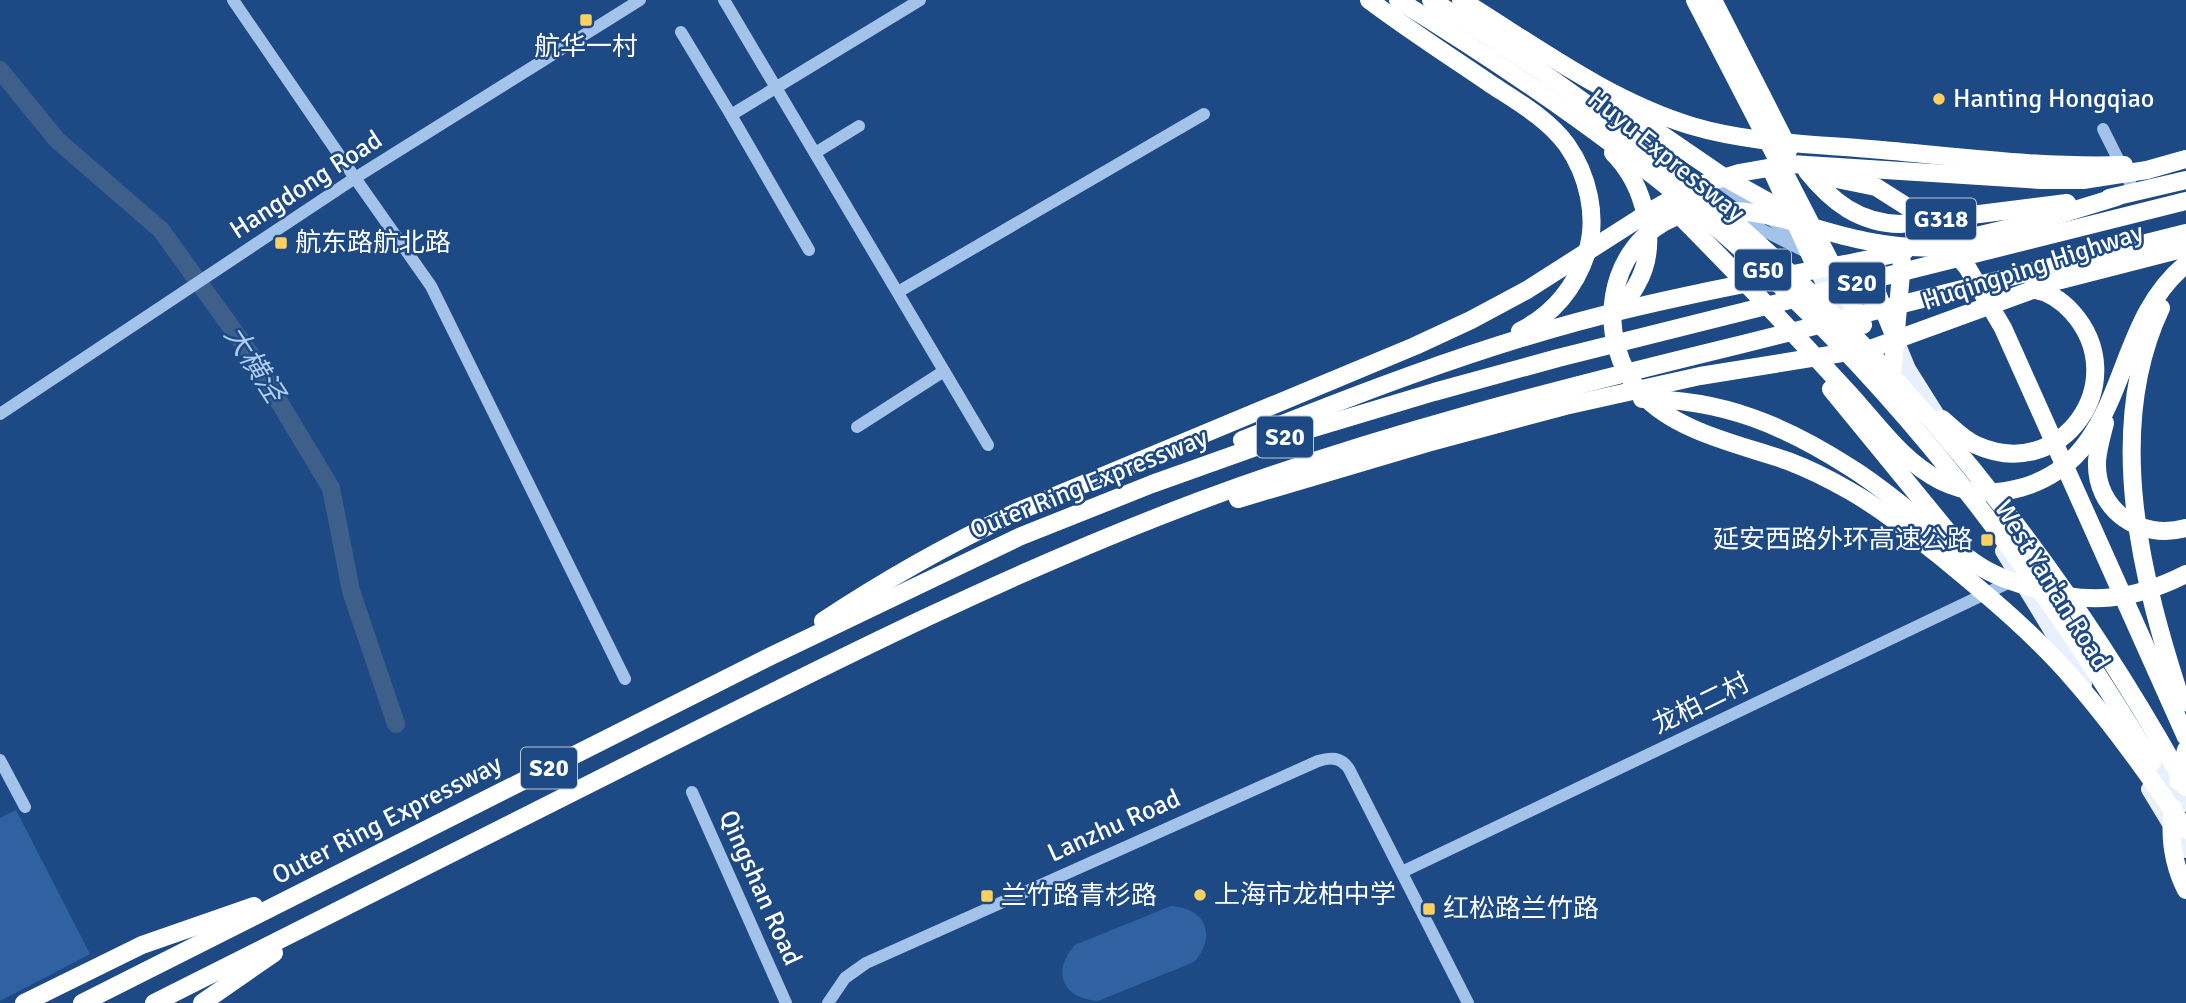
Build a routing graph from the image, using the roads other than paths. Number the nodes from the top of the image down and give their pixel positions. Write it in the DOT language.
graph roads {
  1 [pos="233,0"];
  2 [pos="640,0"];
  3 [pos="724,0"];
  4 [pos="920,0"];
  5 [pos="1369,0"];
  6 [pos="1397,0"];
  7 [pos="1407,0"];
  8 [pos="1431,0"];
  9 [pos="1459,0"];
  10 [pos="1695,0"];
  11 [pos="1713,0"];
  12 [pos="681,32"];
  13 [pos="1562,64"];
  14 [pos="776,88"];
  15 [pos="1749,104"];
  16 [pos="1204,114"];
  17 [pos="731,115"];
  18 [pos="1587,124"];
  19 [pos="859,126"];
  20 [pos="2103,129"];
  21 [pos="1791,152"];
  22 [pos="815,153"];
  23 [pos="2186,158"];
  24 [pos="1739,173"];
  25 [pos="355,178"];
  26 [pos="2186,180"];
  27 [pos="2126,195"];
  28 [pos="2186,201"];
  29 [pos="2155,208"];
  30 [pos="1823,230"];
  31 [pos="2186,234"];
  32 [pos="2186,248"];
  33 [pos="809,250"];
  34 [pos="1903,252"];
  35 [pos="2141,258"];
  36 [pos="1817,259"];
  37 [pos="1863,260"];
  38 [pos="2186,264"];
  39 [pos="1734,269"];
  40 [pos="2186,271"];
  41 [pos="898,292"];
  42 [pos="1818,298"];
  43 [pos="1900,305"];
  44 [pos="1618,311"];
  45 [pos="1896,340"];
  46 [pos="1865,349"];
  47 [pos="1432,368"];
  48 [pos="944,371"];
  49 [pos="2120,373"];
  50 [pos="1892,376"];
  51 [pos="1565,406"];
  52 [pos="0,414"];
  53 [pos="1922,425"];
  54 [pos="857,427"];
  55 [pos="988,445"];
  56 [pos="2186,528"];
  57 [pos="1019,537"];
  58 [pos="1087,545"];
  59 [pos="1995,574"];
  60 [pos="2186,574"];
  61 [pos="2019,577"];
  62 [pos="2067,609"];
  63 [pos="771,656"];
  64 [pos="625,679"];
  65 [pos="2186,717"];
  66 [pos="2186,737"];
  67 [pos="2186,750"];
  68 [pos="0,760"];
  69 [pos="2186,787"];
  70 [pos="692,792"];
  71 [pos="2186,804"];
  72 [pos="25,807"];
  73 [pos="461,812"];
  74 [pos="2186,822"];
  75 [pos="2186,830"];
  76 [pos="475,841"];
  77 [pos="2186,850"];
  78 [pos="1402,873"];
  79 [pos="2186,890"];
  80 [pos="24,1003"];
  81 [pos="82,1003"];
  82 [pos="154,1003"];
  83 [pos="202,1003"];
  84 [pos="786,1003"];
  85 [pos="828,1003"];
  86 [pos="1468,1003"];
  1 -- 25 [label="street"];
  2 -- 25 [label="street, Hangdong Road"];
  3 -- 14 [label="street"];
  4 -- 14 [label="street"];
  5 -- 47 [label="highway"];
  6 -- 18 [label="highway, Huyu Expressway / G50"];
  6 -- 44 [label="highway"];
  7 -- 36 [label="street"];
  8 -- 42 [label="highway, Huyu Expressway / G50"];
  9 -- 13 [label="highway"];
  9 -- 36 [label="street"];
  10 -- 15 [label="highway"];
  11 -- 21 [label="highway, Huqingping Highway / G318"];
  12 -- 17 [label="street"];
  13 -- 23 [label="highway"];
  13 -- 30 [label="highway"];
  14 -- 17 [label="street"];
  14 -- 22 [label="street"];
  15 -- 36 [label="highway"];
  15 -- 36 [label="highway"];
  16 -- 41 [label="street"];
  17 -- 33 [label="street"];
  18 -- 39 [label="highway"];
  18 -- 62 [label="highway, Huyu Expressway / G50"];
  19 -- 22 [label="street"];
  20 -- 27 [label="street"];
  21 -- 27 [label="highway, Huqingping Highway / G318"];
  21 -- 37 [label="highway, Huqingping Highway / G318"];
  22 -- 41 [label="street"];
  23 -- 24 [label="highway"];
  24 -- 63 [label="highway"];
  24 -- 66 [label="highway"];
  25 -- 52 [label="street, Hangdong Road"];
  25 -- 64 [label="street"];
  26 -- 27 [label="highway, Huqingping Highway"];
  27 -- 34 [label="highway"];
  28 -- 29 [label="highway, Outer Ring Expressway / S20"];
  29 -- 30 [label="highway"];
  29 -- 57 [label="highway, Outer Ring Expressway / S20"];
  30 -- 75 [label="highway"];
  31 -- 35 [label="highway"];
  31 -- 43 [label="highway, S20"];
  32 -- 35 [label="highway, Huqingping Highway"];
  34 -- 37 [label="highway"];
  34 -- 45 [label="highway"];
  35 -- 45 [label="highway, Huqingping Highway"];
  36 -- 37 [label="highway"];
  36 -- 44 [label="highway"];
  36 -- 46 [label="highway"];
  37 -- 45 [label="highway, Huqingping Highway / G318"];
  38 -- 49 [label="highway"];
  39 -- 49 [label="highway"];
  39 -- 59 [label="highway"];
  40 -- 65 [label="highway"];
  41 -- 48 [label="street"];
  42 -- 43 [label="highway"];
  42 -- 62 [label="highway, Huyu Expressway / G50"];
  43 -- 58 [label="highway, S20"];
  44 -- 47 [label="highway"];
  45 -- 46 [label="highway, Huqingping Highway"];
  45 -- 50 [label="highway"];
  45 -- 71 [label="main road, West Yan'an Road"];
  46 -- 50 [label="main road, West Yan'an Road"];
  46 -- 51 [label="highway, Huqingping Highway"];
  46 -- 53 [label="main road"];
  47 -- 57 [label="highway"];
  48 -- 54 [label="street"];
  48 -- 55 [label="street"];
  49 -- 56 [label="highway"];
  50 -- 53 [label="main road, West Yan'an Road"];
  51 -- 58 [label="highway"];
  51 -- 59 [label="highway"];
  53 -- 61 [label="main road, West Yan'an Road"];
  57 -- 63 [label="highway, Outer Ring Expressway / S20"];
  58 -- 76 [label="highway, S20"];
  59 -- 60 [label="highway"];
  61 -- 77 [label="main road, West Yan'an Road"];
  61 -- 78 [label="street, 龙柏二村"];
  62 -- 69 [label="highway"];
  62 -- 74 [label="highway"];
  63 -- 73 [label="highway, Outer Ring Expressway / S20"];
  67 -- 79 [label="highway"];
  68 -- 72 [label="street"];
  70 -- 84 [label="street, Qingshan Road"];
  73 -- 80 [label="highway"];
  73 -- 81 [label="highway, Outer Ring Expressway / S20"];
  76 -- 82 [label="highway, S20"];
  76 -- 83 [label="highway"];
  78 -- 85 [label="street, Lanzhu Road"];
  78 -- 86 [label="street"];
}
